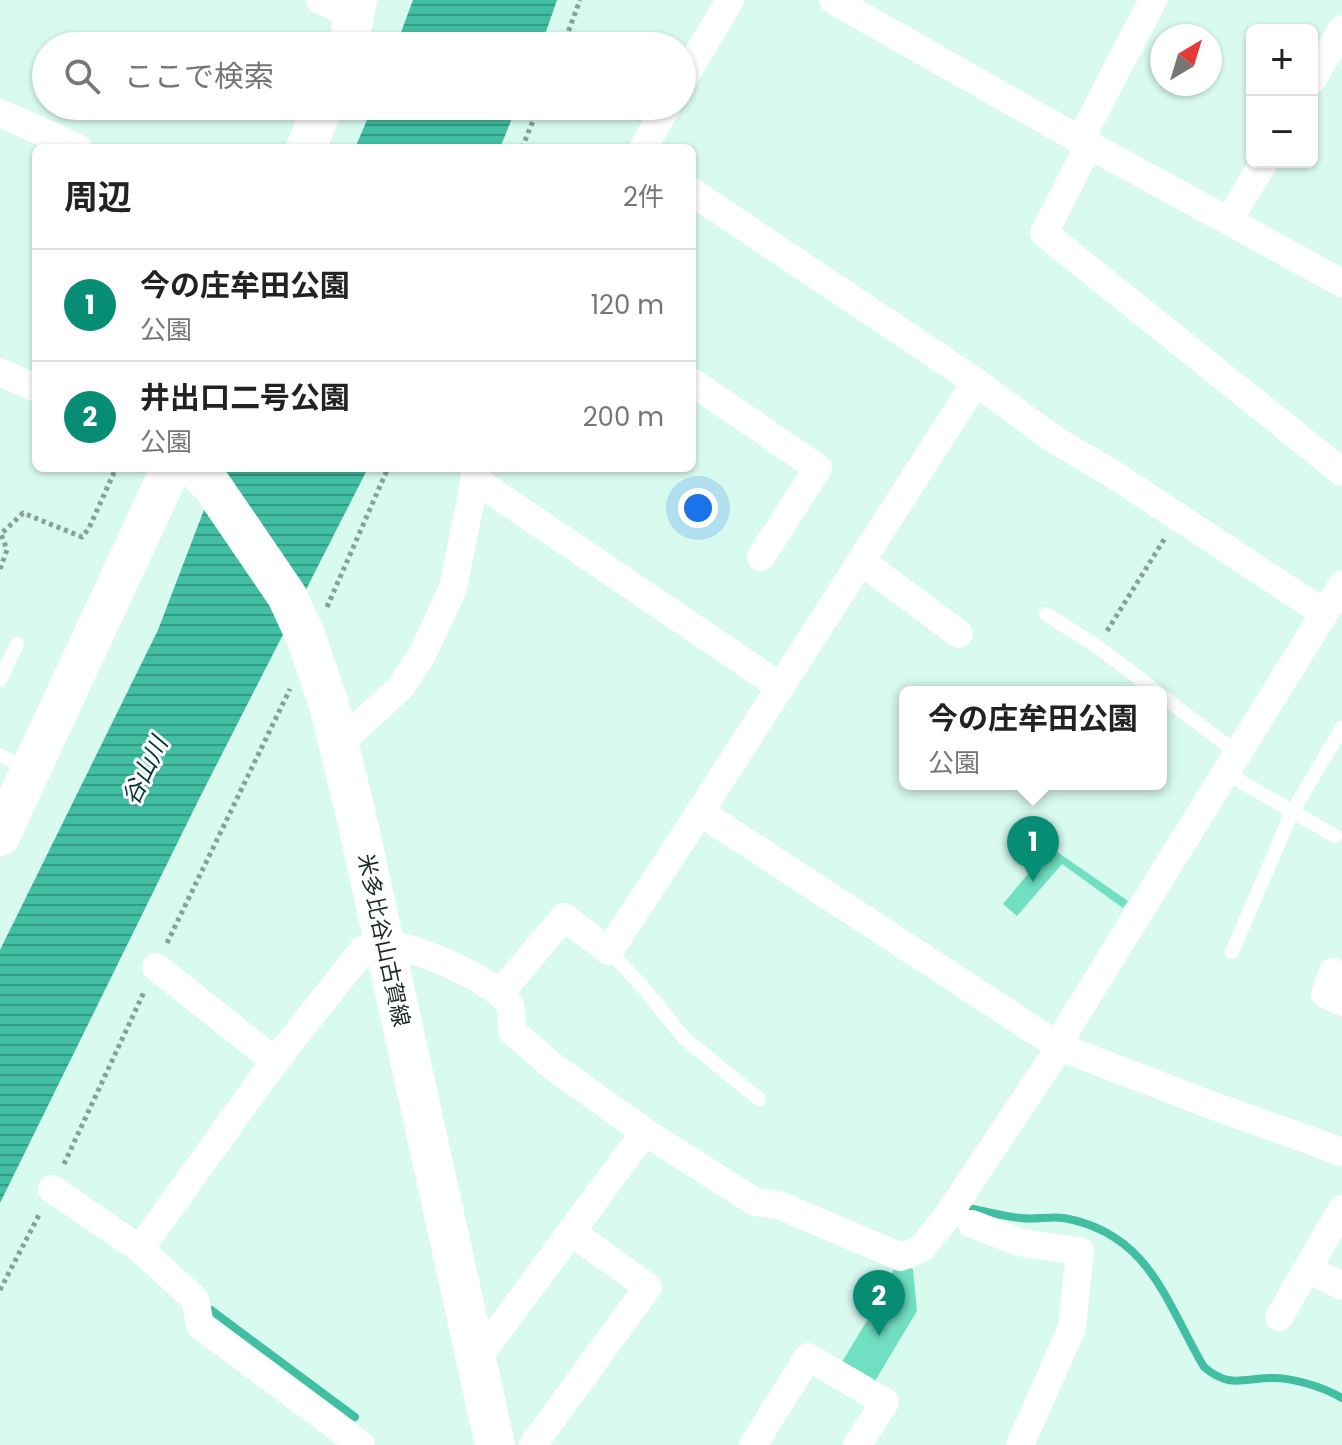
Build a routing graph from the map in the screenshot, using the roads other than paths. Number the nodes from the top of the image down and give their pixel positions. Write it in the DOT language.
graph roads {
  1 [pos="730,0"];
  2 [pos="833,0"];
  3 [pos="1153,0"];
  4 [pos="1342,29"];
  5 [pos="696,57"];
  6 [pos="1318,70"];
  7 [pos="0,113"];
  8 [pos="317,120"];
  9 [pos="659,120"];
  10 [pos="1085,143"];
  11 [pos="69,144"];
  12 [pos="308,144"];
  13 [pos="645,144"];
  14 [pos="1260,168"];
  15 [pos="696,195"];
  16 [pos="1229,220"];
  17 [pos="1342,283"];
  18 [pos="0,372"];
  19 [pos="976,382"];
  20 [pos="696,385"];
  21 [pos="32,386"];
  22 [pos="169,472"];
  23 [pos="1342,472"];
  24 [pos="475,474"];
  25 [pos="203,477"];
  26 [pos="761,557"];
  27 [pos="861,561"];
  28 [pos="1342,585"];
  29 [pos="1324,613"];
  30 [pos="1046,614"];
  31 [pos="959,634"];
  32 [pos="17,644"];
  33 [pos="0,680"];
  34 [pos="1150,686"];
  35 [pos="781,687"];
  36 [pos="1167,701"];
  37 [pos="1342,728"];
  38 [pos="338,745"];
  39 [pos="15,762"];
  40 [pos="1232,763"];
  41 [pos="700,812"];
  42 [pos="1292,812"];
  43 [pos="0,836"];
  44 [pos="1335,836"];
  45 [pos="383,944"];
  46 [pos="609,951"];
  47 [pos="1232,952"];
  48 [pos="156,967"];
  49 [pos="1333,972"];
  50 [pos="500,993"];
  51 [pos="1342,1002"];
  52 [pos="1060,1047"];
  53 [pos="275,1061"];
  54 [pos="759,1099"];
  55 [pos="645,1132"];
  56 [pos="1342,1152"];
  57 [pos="52,1189"];
  58 [pos="1342,1209"];
  59 [pos="972,1224"];
  60 [pos="571,1232"];
  61 [pos="140,1249"];
  62 [pos="1309,1269"];
  63 [pos="1342,1286"];
  64 [pos="1279,1317"];
  65 [pos="477,1359"];
  66 [pos="361,1445"];
  67 [pos="495,1445"];
  68 [pos="533,1445"];
  69 [pos="753,1445"];
  70 [pos="857,1445"];
  71 [pos="1020,1445"];
  1 -- 5 [label="street"];
  2 -- 10 [label="street"];
  3 -- 10 [label="street"];
  4 -- 6 [label="street"];
  7 -- 11 [label="street"];
  8 -- 12 [label="main road"];
  9 -- 13 [label="street"];
  10 -- 16 [label="street"];
  10 -- 23 [label="street"];
  14 -- 16 [label="street"];
  15 -- 19 [label="street"];
  16 -- 17 [label="street"];
  18 -- 21 [label="street"];
  19 -- 27 [label="street"];
  19 -- 29 [label="street"];
  20 -- 26 [label="street"];
  22 -- 39 [label="main road"];
  24 -- 35 [label="street"];
  24 -- 38 [label="street"];
  25 -- 38 [label="main road, 米多比谷山古賀線"];
  27 -- 31 [label="street"];
  27 -- 35 [label="street"];
  28 -- 29 [label="street"];
  29 -- 40 [label="street"];
  30 -- 34 [label="lane"];
  32 -- 33 [label="lane"];
  35 -- 41 [label="street"];
  36 -- 40 [label="lane"];
  37 -- 42 [label="lane"];
  38 -- 45 [label="main road, 米多比谷山古賀線"];
  39 -- 43 [label="main road"];
  40 -- 42 [label="lane"];
  40 -- 52 [label="street"];
  41 -- 46 [label="street"];
  41 -- 52 [label="street"];
  42 -- 44 [label="lane"];
  42 -- 47 [label="lane"];
  45 -- 50 [label="street"];
  45 -- 53 [label="street"];
  45 -- 65 [label="main road, 米多比谷山古賀線"];
  46 -- 50 [label="street"];
  46 -- 54 [label="lane"];
  48 -- 53 [label="street"];
  49 -- 51 [label="street"];
  50 -- 55 [label="street"];
  52 -- 55 [label="street"];
  52 -- 56 [label="street"];
  53 -- 61 [label="street"];
  55 -- 60 [label="street"];
  57 -- 61 [label="street"];
  58 -- 62 [label="street"];
  59 -- 71 [label="street"];
  60 -- 65 [label="street"];
  60 -- 68 [label="street"];
  61 -- 66 [label="street"];
  62 -- 63 [label="street"];
  62 -- 64 [label="street"];
  65 -- 67 [label="main road, 米多比谷山古賀線"];
  69 -- 70 [label="street"];
}
